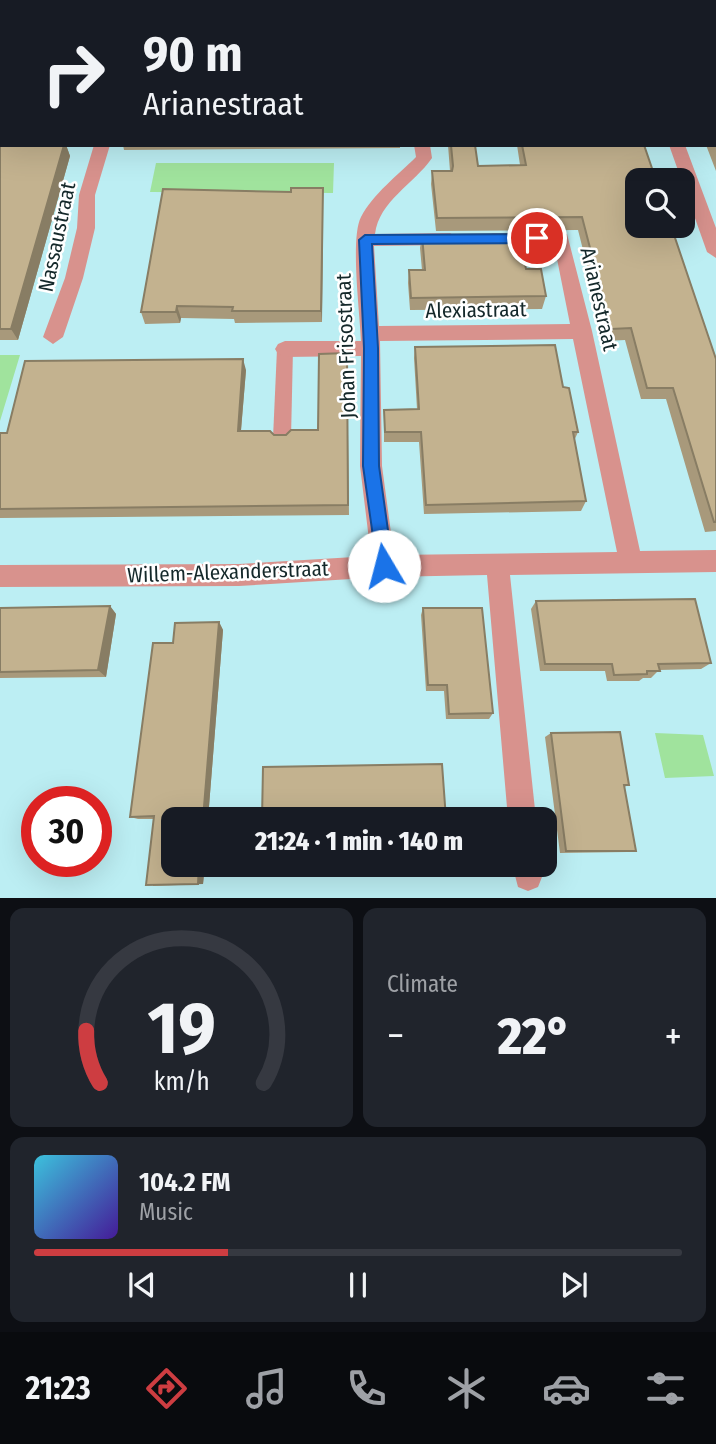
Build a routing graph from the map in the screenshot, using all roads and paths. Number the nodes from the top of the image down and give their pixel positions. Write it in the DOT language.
graph roads {
  1 [pos="101,147"];
  2 [pos="422,147"];
  3 [pos="678,147"];
  4 [pos="365,240"];
  5 [pos="716,252"];
  6 [pos="583,331"];
  7 [pos="52,337"];
  8 [pos="371,341"];
  9 [pos="285,349"];
  10 [pos="282,438"];
  11 [pos="716,561"];
  12 [pos="631,562"];
  13 [pos="384,566"];
  14 [pos="498,566"];
  15 [pos="0,576"];
  16 [pos="521,807"];
  1 -- 7 [label="street, Nassaustraat"];
  2 -- 4 [label="street, Johan Frisostraat"];
  3 -- 5 [label="street"];
  4 -- 6 [label="street, Arianestraat"];
  4 -- 8 [label="street, Johan Frisostraat"];
  6 -- 8 [label="street, Alexiastraat"];
  6 -- 12 [label="street, Arianestraat"];
  8 -- 9 [label="street"];
  8 -- 13 [label="street, Johan Frisostraat"];
  9 -- 10 [label="lane"];
  11 -- 12 [label="street, Willem-Alexanderstraat"];
  12 -- 14 [label="street, Willem-Alexanderstraat"];
  13 -- 14 [label="street, Willem-Alexanderstraat"];
  13 -- 15 [label="street, Willem-Alexanderstraat"];
  14 -- 16 [label="street"];
}
